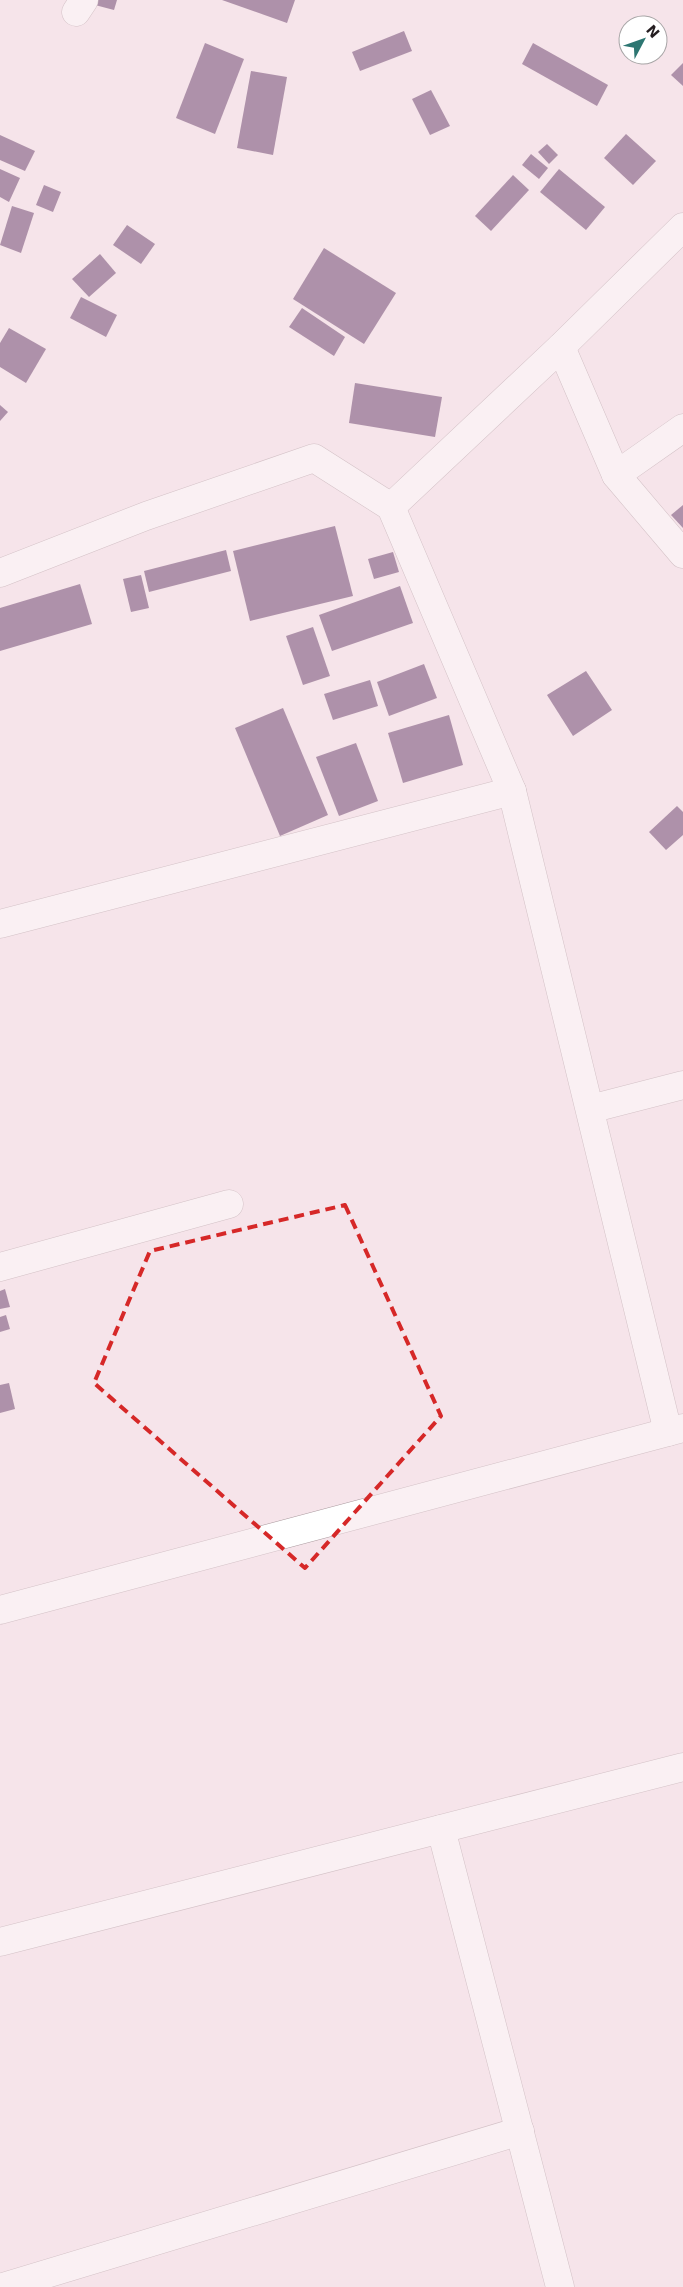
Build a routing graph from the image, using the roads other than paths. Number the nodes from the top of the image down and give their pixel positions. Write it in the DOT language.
graph roads {
  1 [pos="683,227"];
  2 [pos="561,347"];
  3 [pos="683,428"];
  4 [pos="616,475"];
  5 [pos="391,507"];
  6 [pos="683,554"];
  7 [pos="0,573"];
  8 [pos="512,791"];
  9 [pos="0,924"];
  10 [pos="683,1085"];
  11 [pos="590,1109"];
  12 [pos="229,1204"];
  13 [pos="0,1268"];
  14 [pos="675,1430"];
  15 [pos="0,1610"];
  16 [pos="683,1767"];
  17 [pos="441,1829"];
  18 [pos="0,1942"];
  19 [pos="520,2131"];
  20 [pos="3,2287"];
  21 [pos="560,2287"];
  1 -- 2 [label="street"];
  2 -- 4 [label="street"];
  2 -- 5 [label="street"];
  3 -- 4 [label="street"];
  4 -- 6 [label="street"];
  5 -- 7 [label="street"];
  5 -- 8 [label="street"];
  8 -- 9 [label="street"];
  8 -- 11 [label="street"];
  10 -- 11 [label="street"];
  11 -- 14 [label="street"];
  12 -- 13 [label="street"];
  14 -- 15 [label="street"];
  16 -- 17 [label="street"];
  17 -- 18 [label="street"];
  17 -- 19 [label="street"];
  19 -- 20 [label="street"];
  19 -- 21 [label="street"];
}
